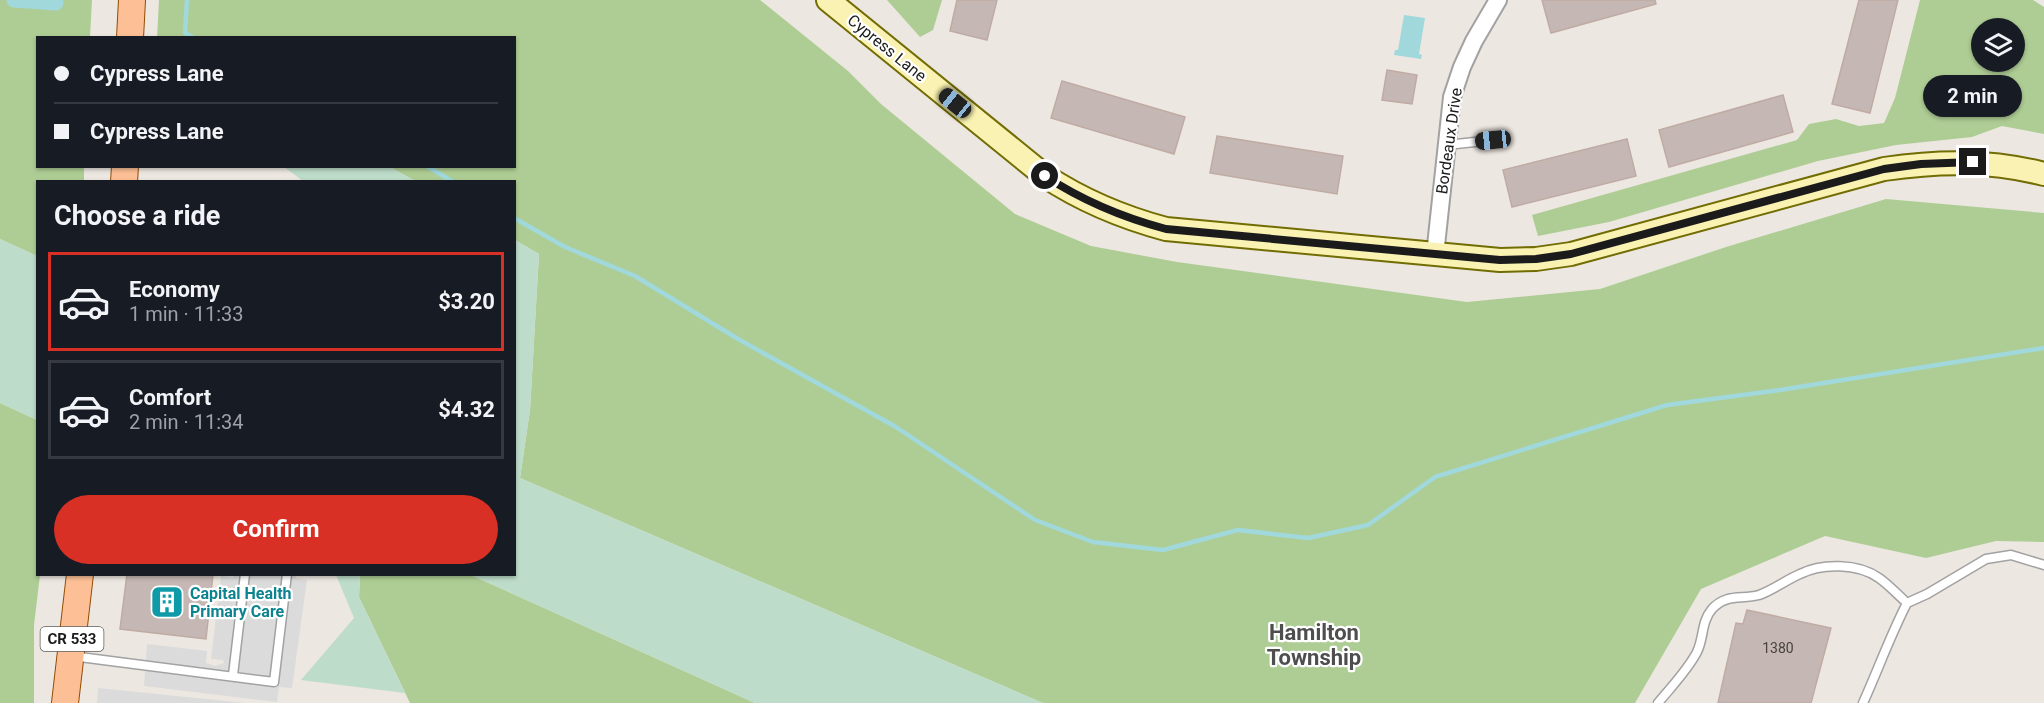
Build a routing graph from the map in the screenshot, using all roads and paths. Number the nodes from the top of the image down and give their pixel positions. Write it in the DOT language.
graph roads {
  1 [pos="132,0"];
  2 [pos="828,0"];
  3 [pos="1498,0"];
  4 [pos="130,36"];
  5 [pos="1493,140"];
  6 [pos="1447,144"];
  7 [pos="2044,174"];
  8 [pos="1436,255"];
  9 [pos="2044,565"];
  10 [pos="80,576"];
  11 [pos="244,576"];
  12 [pos="287,576"];
  13 [pos="1907,603"];
  14 [pos="70,656"];
  15 [pos="233,675"];
  16 [pos="65,703"];
  17 [pos="1658,703"];
  18 [pos="1863,703"];
  1 -- 4 [label="main road"];
  2 -- 8 [label="street, Cypress Lane"];
  3 -- 6 [label="street, Bordeaux Drive"];
  5 -- 6 [label="lane"];
  6 -- 8 [label="street, Bordeaux Drive"];
  7 -- 8 [label="street, Cypress Lane"];
  9 -- 13 [label="lane"];
  10 -- 14 [label="main road, CR 533"];
  11 -- 15 [label="lane"];
  12 -- 15 [label="lane"];
  13 -- 17 [label="lane"];
  13 -- 18 [label="lane"];
  14 -- 15 [label="lane"];
  14 -- 16 [label="main road, CR 533"];
}
